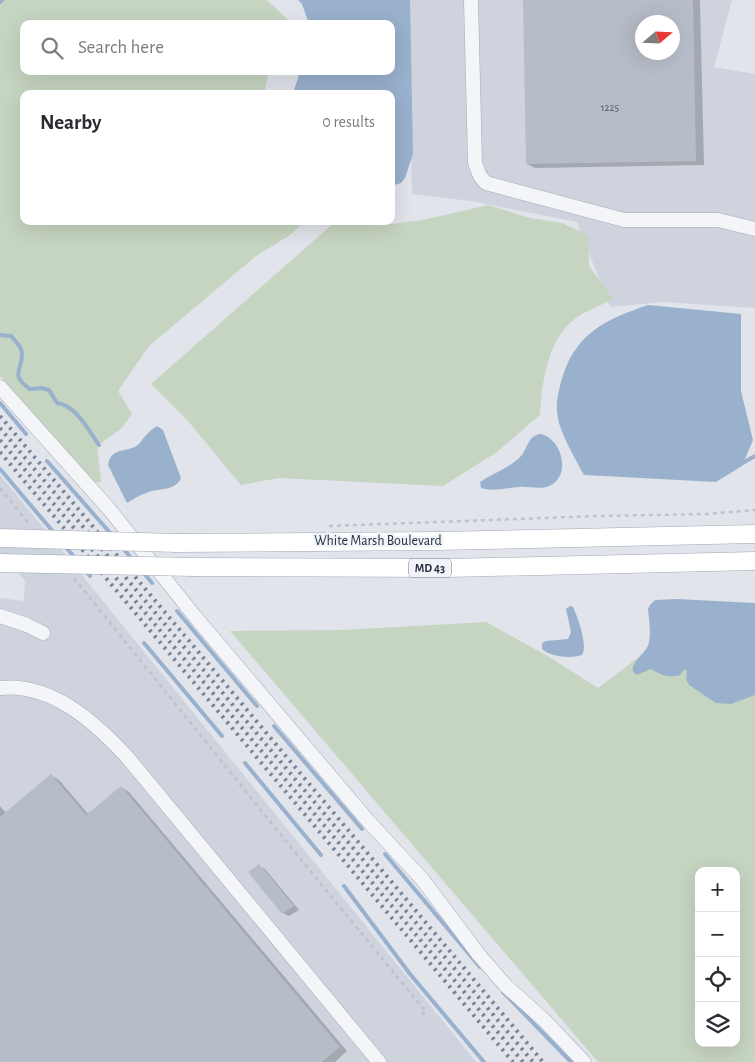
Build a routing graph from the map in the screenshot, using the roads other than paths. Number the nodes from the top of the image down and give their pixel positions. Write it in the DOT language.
graph roads {
  1 [pos="471,0"];
  2 [pos="755,229"];
  3 [pos="0,387"];
  4 [pos="755,534"];
  5 [pos="0,538"];
  6 [pos="755,561"];
  7 [pos="0,563"];
  8 [pos="0,616"];
  9 [pos="43,633"];
  10 [pos="0,688"];
  11 [pos="379,1062"];
  12 [pos="584,1062"];
  1 -- 2 [label="lane"];
  3 -- 12 [label="lane"];
  4 -- 5 [label="main road, White Marsh Boulevard / MD 43, bridge"];
  6 -- 7 [label="main road, White Marsh Boulevard / MD 43, bridge"];
  8 -- 9 [label="lane"];
  10 -- 11 [label="lane"];
}
